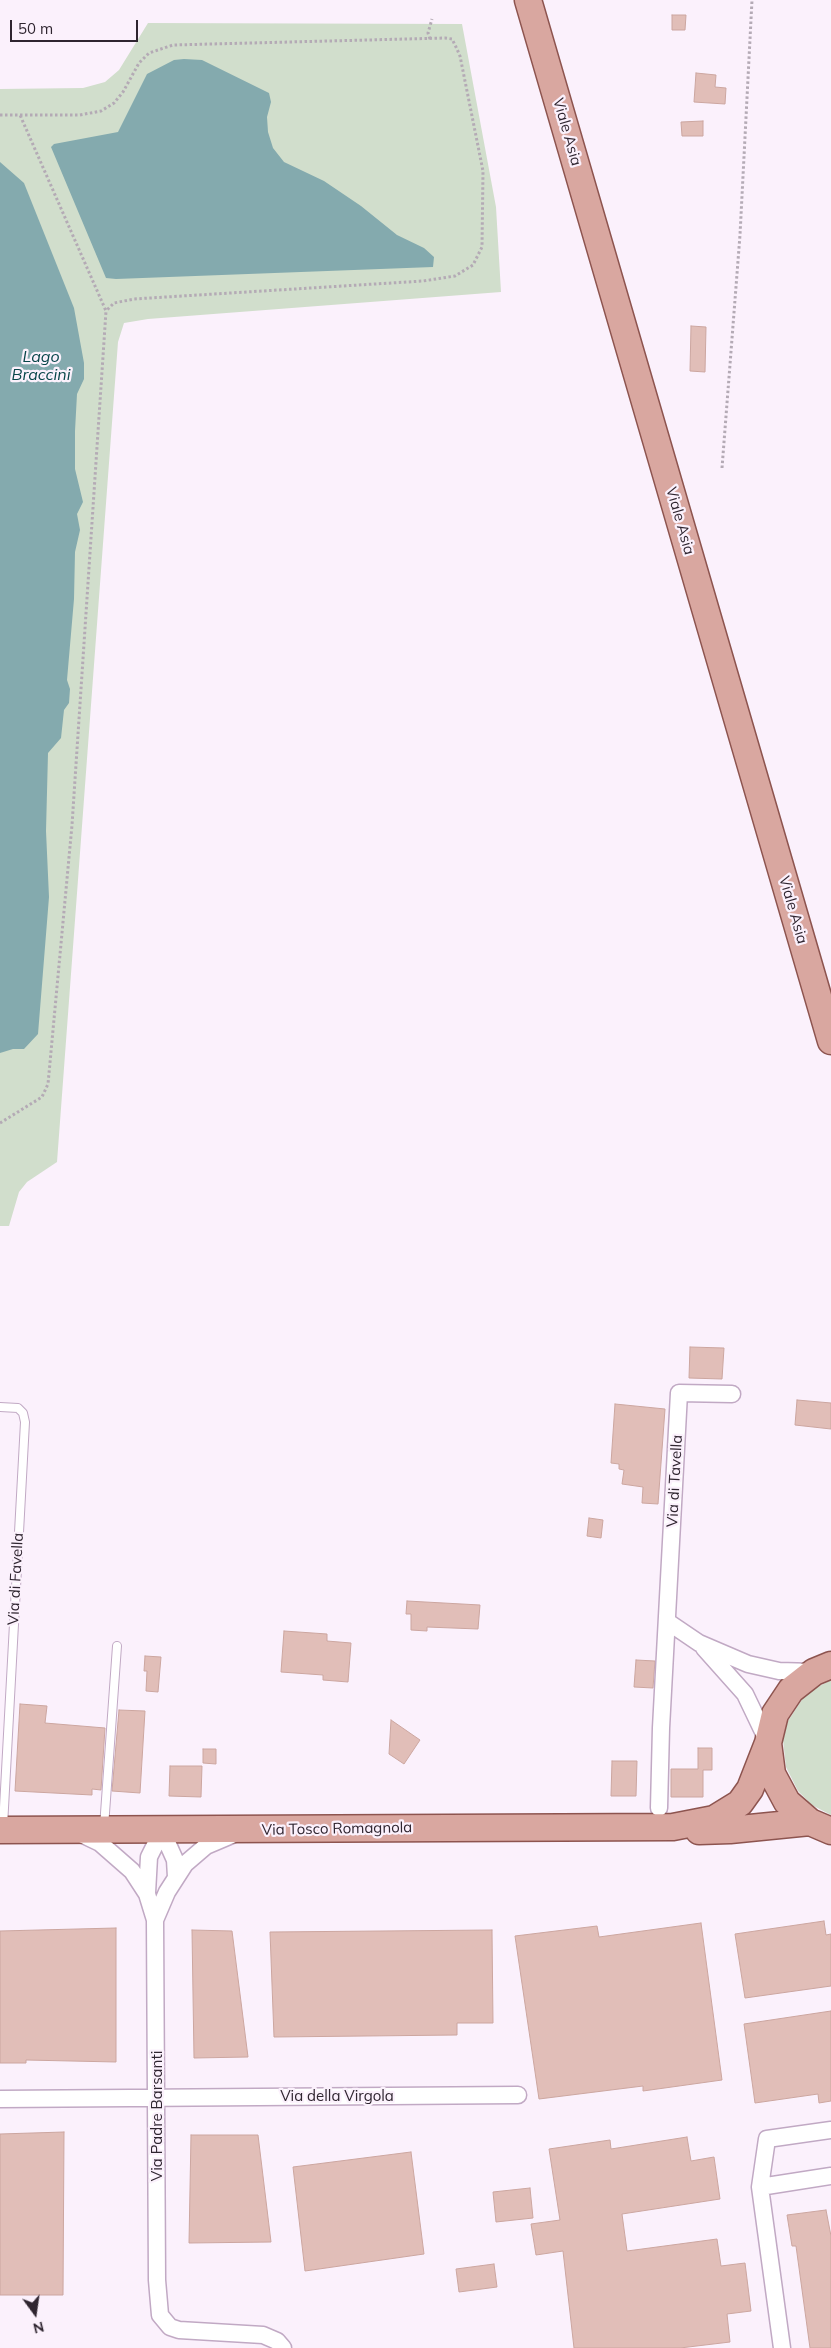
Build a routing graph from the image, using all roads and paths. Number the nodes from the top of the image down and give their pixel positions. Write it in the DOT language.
graph roads {
  1 [pos="528,0"];
  2 [pos="752,0"];
  3 [pos="432,19"];
  4 [pos="430,39"];
  5 [pos="0,115"];
  6 [pos="20,115"];
  7 [pos="106,311"];
  8 [pos="722,468"];
  9 [pos="831,1042"];
  10 [pos="0,1123"];
  11 [pos="732,1394"];
  12 [pos="0,1406"];
  13 [pos="668,1622"];
  14 [pos="699,1643"];
  15 [pos="117,1646"];
  16 [pos="822,1668"];
  17 [pos="768,1743"];
  18 [pos="666,1817"];
  19 [pos="1,1830"];
  20 [pos="73,1830"];
  21 [pos="249,1830"];
  22 [pos="103,1831"];
  23 [pos="162,1831"];
  24 [pos="822,1831"];
  25 [pos="176,1877"];
  26 [pos="147,1894"];
  27 [pos="155,1920"];
  28 [pos="518,2095"];
  29 [pos="157,2097"];
  30 [pos="0,2099"];
  31 [pos="831,2130"];
  32 [pos="831,2176"];
  33 [pos="760,2187"];
  34 [pos="283,2348"];
  35 [pos="782,2348"];
  1 -- 9 [label="main road, Viale Asia"];
  2 -- 8 [label="path"];
  3 -- 4 [label="path"];
  4 -- 6 [label="path"];
  4 -- 7 [label="path"];
  5 -- 6 [label="path"];
  6 -- 7 [label="path"];
  7 -- 10 [label="path"];
  11 -- 13 [label="street, Via di Tavella"];
  12 -- 19 [label="lane, Via di Favella"];
  13 -- 14 [label="street"];
  13 -- 18 [label="street, Via di Tavella"];
  14 -- 16 [label="street"];
  14 -- 17 [label="street"];
  15 -- 22 [label="lane"];
  16 -- 17 [label="main road"];
  17 -- 18 [label="main road, Via Tosco Romagnola"];
  17 -- 24 [label="main road"];
  18 -- 21 [label="main road, Via Tosco Romagnola"];
  18 -- 24 [label="main road, Via Tosco Romagnola"];
  19 -- 20 [label="main road, Via Tosco Romagnola"];
  20 -- 22 [label="main road, Via Tosco Romagnola"];
  20 -- 26 [label="street, Via Padre Barsanti"];
  21 -- 23 [label="main road, Via Tosco Romagnola"];
  21 -- 25 [label="street, Via Padre Barsanti"];
  22 -- 23 [label="main road, Via Tosco Romagnola"];
  23 -- 25 [label="street"];
  23 -- 26 [label="street, Via Padre Barsanti"];
  25 -- 27 [label="street, Via Padre Barsanti"];
  26 -- 27 [label="street, Via Padre Barsanti"];
  27 -- 29 [label="street, Via Padre Barsanti"];
  28 -- 29 [label="street, Via della Virgola"];
  29 -- 30 [label="street, Via della Virgola"];
  29 -- 34 [label="street, Via Padre Barsanti"];
  31 -- 33 [label="street"];
  32 -- 33 [label="street"];
  33 -- 35 [label="street"];
}
